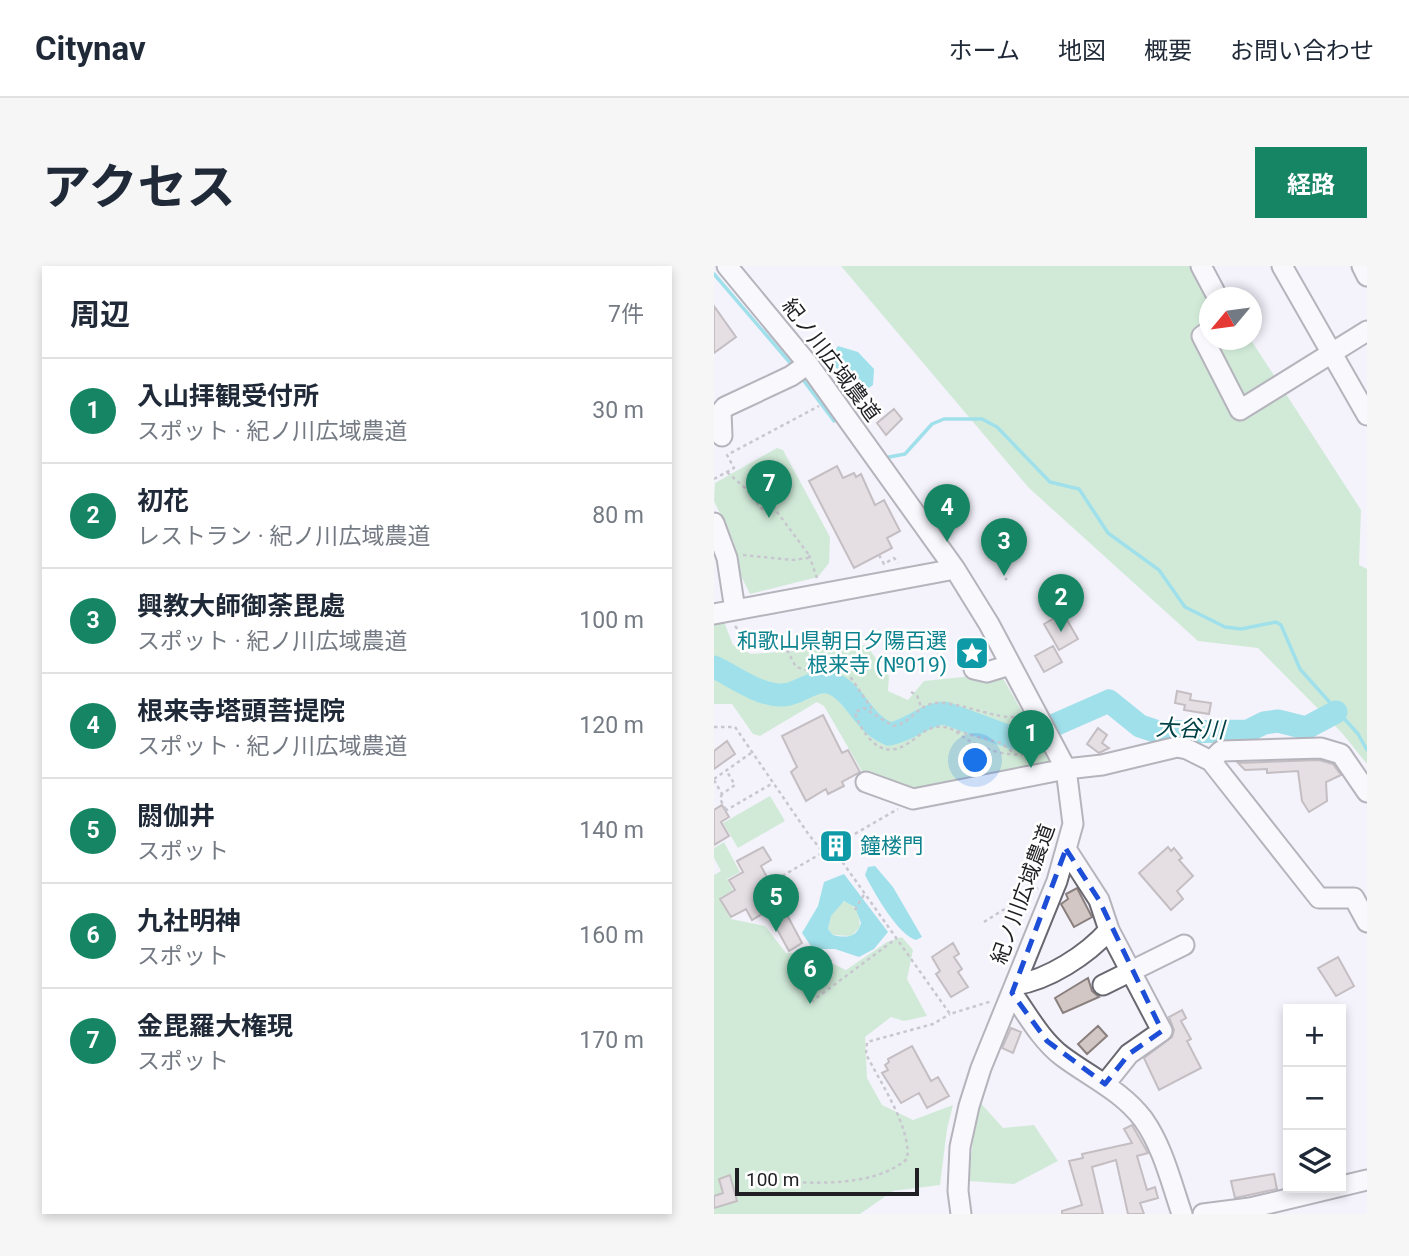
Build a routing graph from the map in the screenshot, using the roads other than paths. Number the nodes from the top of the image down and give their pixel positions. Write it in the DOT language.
graph roads {
  1 [pos="727,266"];
  2 [pos="1200,266"];
  3 [pos="1282,266"];
  4 [pos="1362,266"];
  5 [pos="1367,276"];
  6 [pos="1212,287"];
  7 [pos="1367,331"];
  8 [pos="1209,350"];
  9 [pos="1331,351"];
  10 [pos="800,370"];
  11 [pos="1367,415"];
  12 [pos="722,436"];
  13 [pos="714,523"];
  14 [pos="955,569"];
  15 [pos="735,610"];
  16 [pos="714,614"];
  17 [pos="1010,665"];
  18 [pos="974,668"];
  19 [pos="1211,761"];
  20 [pos="1066,769"];
  21 [pos="866,782"];
  22 [pos="1367,792"];
  23 [pos="1066,849"];
  24 [pos="1367,922"];
  25 [pos="1109,930"];
  26 [pos="1184,945"];
  27 [pos="1130,970"];
  28 [pos="1103,985"];
  29 [pos="1012,992"];
  30 [pos="1105,1084"];
  31 [pos="1367,1180"];
  32 [pos="961,1214"];
  33 [pos="1182,1214"];
  34 [pos="1203,1214"];
  1 -- 10 [label="street, 紀ノ川広域農道"];
  2 -- 6 [label="street"];
  3 -- 9 [label="street"];
  4 -- 5 [label="street"];
  7 -- 9 [label="street"];
  8 -- 9 [label="street"];
  9 -- 11 [label="street"];
  10 -- 12 [label="street"];
  10 -- 14 [label="street, 紀ノ川広域農道"];
  13 -- 15 [label="street"];
  14 -- 15 [label="street"];
  14 -- 17 [label="street, 紀ノ川広域農道"];
  15 -- 16 [label="street"];
  17 -- 18 [label="street"];
  17 -- 20 [label="street, 紀ノ川広域農道"];
  19 -- 20 [label="street"];
  19 -- 22 [label="street"];
  19 -- 24 [label="street"];
  20 -- 21 [label="street"];
  20 -- 23 [label="street, 紀ノ川広域農道"];
  23 -- 25 [label="street"];
  23 -- 29 [label="street, 紀ノ川広域農道"];
  25 -- 27 [label="street"];
  25 -- 29 [label="street"];
  26 -- 27 [label="street"];
  27 -- 28 [label="street"];
  27 -- 30 [label="street"];
  29 -- 30 [label="street"];
  29 -- 32 [label="street, 紀ノ川広域農道"];
  30 -- 33 [label="street"];
  31 -- 34 [label="street"];
}
